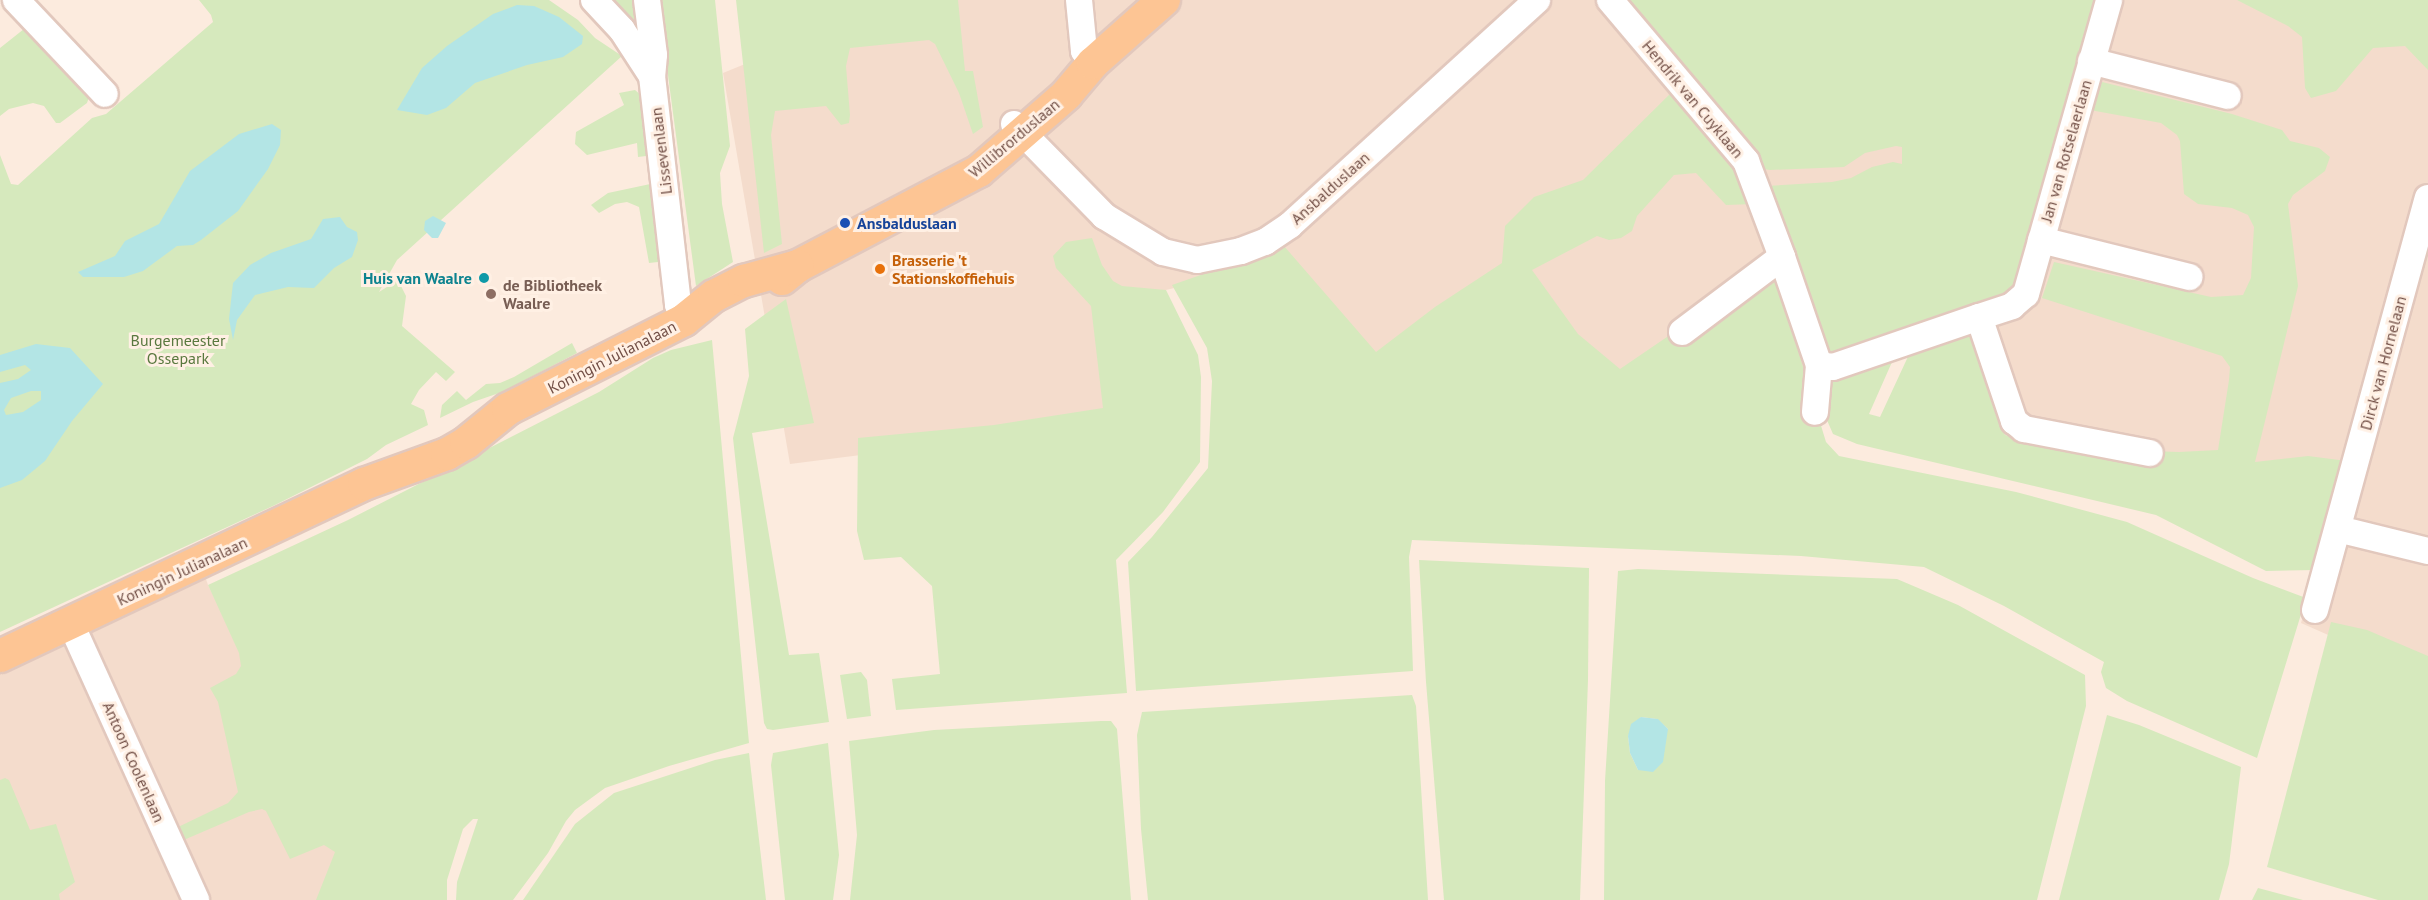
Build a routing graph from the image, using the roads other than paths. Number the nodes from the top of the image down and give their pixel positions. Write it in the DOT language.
graph roads {
  1 [pos="16,0"];
  2 [pos="594,0"];
  3 [pos="648,0"];
  4 [pos="1079,0"];
  5 [pos="1164,0"];
  6 [pos="1537,0"];
  7 [pos="1610,0"];
  8 [pos="2109,0"];
  9 [pos="2091,61"];
  10 [pos="1093,63"];
  11 [pos="652,76"];
  12 [pos="105,94"];
  13 [pos="2228,96"];
  14 [pos="1018,129"];
  15 [pos="2428,198"];
  16 [pos="2041,240"];
  17 [pos="1782,257"];
  18 [pos="2189,277"];
  19 [pos="1979,317"];
  20 [pos="684,321"];
  21 [pos="1682,332"];
  22 [pos="1819,365"];
  23 [pos="1815,412"];
  24 [pos="2151,453"];
  25 [pos="2338,529"];
  26 [pos="2428,551"];
  27 [pos="2315,610"];
  28 [pos="71,624"];
  29 [pos="0,656"];
  30 [pos="196,900"];
  1 -- 12 [label="street"];
  2 -- 11 [label="street, Lissevenlaan"];
  3 -- 11 [label="street"];
  4 -- 10 [label="street"];
  5 -- 10 [label="main road, Willibrorduslaan"];
  6 -- 14 [label="street, Ansbalduslaan"];
  7 -- 17 [label="street, Hendrik van Cuyklaan"];
  8 -- 9 [label="street, Jan van Rotselaerlaan"];
  9 -- 13 [label="street, Jan van Rotselaerlaan"];
  9 -- 16 [label="street, Jan van Rotselaerlaan"];
  10 -- 14 [label="main road, Willibrorduslaan"];
  11 -- 20 [label="street, Lissevenlaan"];
  14 -- 20 [label="main road, Willibrorduslaan"];
  15 -- 25 [label="street, Dirck van Hornelaan"];
  16 -- 18 [label="street, Jan van Rotselaerlaan"];
  16 -- 19 [label="street, Jan van Rotselaerlaan"];
  17 -- 21 [label="street"];
  17 -- 22 [label="street"];
  19 -- 22 [label="street, Jan van Rotselaerlaan"];
  19 -- 24 [label="street"];
  20 -- 28 [label="main road, Koningin Julianalaan"];
  22 -- 23 [label="street"];
  25 -- 26 [label="street"];
  25 -- 27 [label="street, Dirck van Hornelaan"];
  28 -- 29 [label="main road, Koningin Julianalaan"];
  28 -- 30 [label="street, Antoon Coolenlaan"];
}
